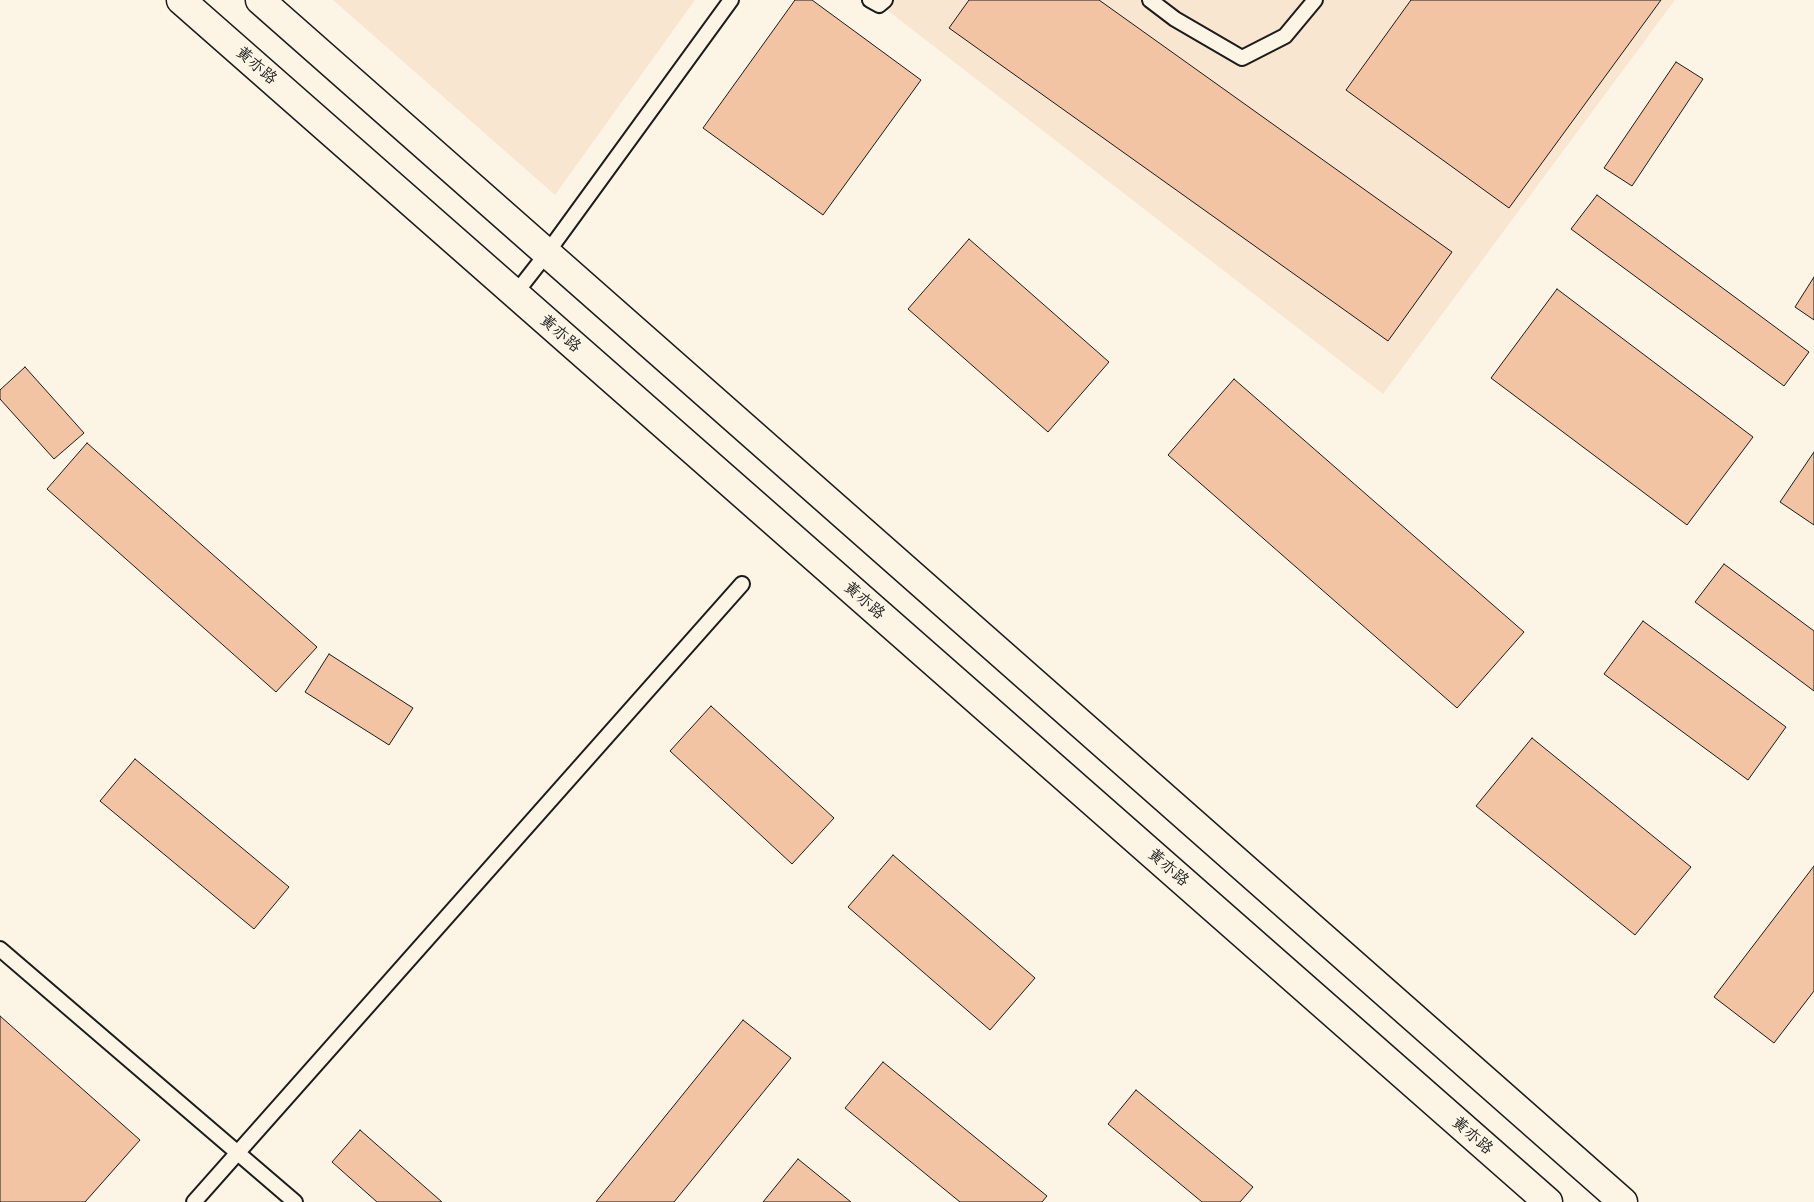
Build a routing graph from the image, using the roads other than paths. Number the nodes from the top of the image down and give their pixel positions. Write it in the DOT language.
graph roads {
  1 [pos="180,0"];
  2 [pos="260,0"];
  3 [pos="731,0"];
  4 [pos="870,0"];
  5 [pos="885,0"];
  6 [pos="1150,0"];
  7 [pos="1315,0"];
  8 [pos="547,253"];
  9 [pos="515,294"];
  10 [pos="742,584"];
  11 [pos="0,949"];
  12 [pos="238,1153"];
  13 [pos="194,1202"];
  14 [pos="295,1202"];
  15 [pos="1548,1202"];
  16 [pos="1623,1202"];
  1 -- 9 [label="main road, 黄亦路"];
  2 -- 8 [label="main road"];
  3 -- 8 [label="lane"];
  4 -- 5 [label="lane"];
  6 -- 7 [label="lane"];
  8 -- 9 [label="lane"];
  8 -- 16 [label="main road"];
  9 -- 15 [label="main road, 黄亦路"];
  10 -- 12 [label="lane"];
  11 -- 12 [label="lane"];
  12 -- 13 [label="lane"];
  12 -- 14 [label="lane"];
}
